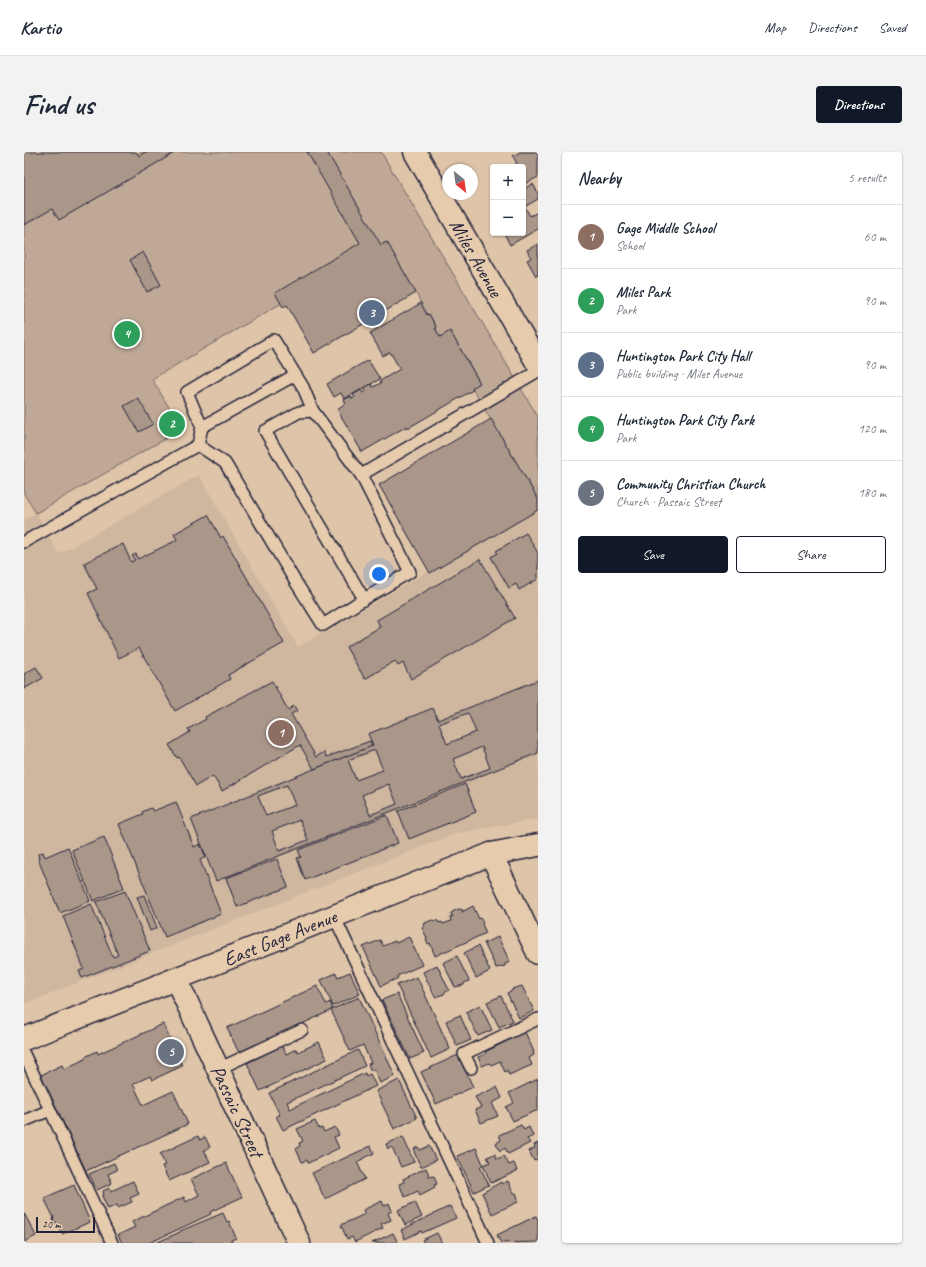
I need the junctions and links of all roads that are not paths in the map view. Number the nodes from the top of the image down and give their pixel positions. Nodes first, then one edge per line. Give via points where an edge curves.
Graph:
1 (415, 152) edge
2 (538, 364) edge
3 (538, 371) edge
4 (295, 375) junction
5 (313, 411) junction
6 (202, 427) junction
7 (198, 445) junction
8 (361, 475) junction
9 (25, 539) edge
10 (364, 599) junction
11 (538, 845) edge
12 (491, 854) junction
13 (334, 916) junction
14 (538, 953) edge
15 (176, 979) junction
16 (538, 1018) edge
17 (302, 1030) dead end
18 (24, 1039) edge
19 (24, 1054) edge
20 (471, 1068) dead end
21 (218, 1069) junction
22 (50, 1110) junction
23 (24, 1121) edge
24 (112, 1243) edge
25 (299, 1243) edge
26 (488, 1243) edge

1 - 2 main road, Miles Avenue
3 - 8 lane
4 - 5 lane
4 - 6 lane
4 - 6 lane via 274,340 187,392
5 - 8 lane
5 - 10 lane via 299,412 265,431
6 - 7 lane
7 - 9 lane
7 - 10 lane via 225,463 323,625
8 - 10 lane via 410,572
11 - 12 main road, East Gage Avenue
12 - 13 main road, East Gage Avenue
12 - 14 main road
13 - 15 main road, East Gage Avenue
13 - 26 lane
15 - 18 main road, East Gage Avenue
15 - 21 main road, Passaic Street
16 - 20 lane via 464,1054
17 - 21 lane
19 - 22 lane
21 - 25 main road, Passaic Street
22 - 23 lane
22 - 24 lane

